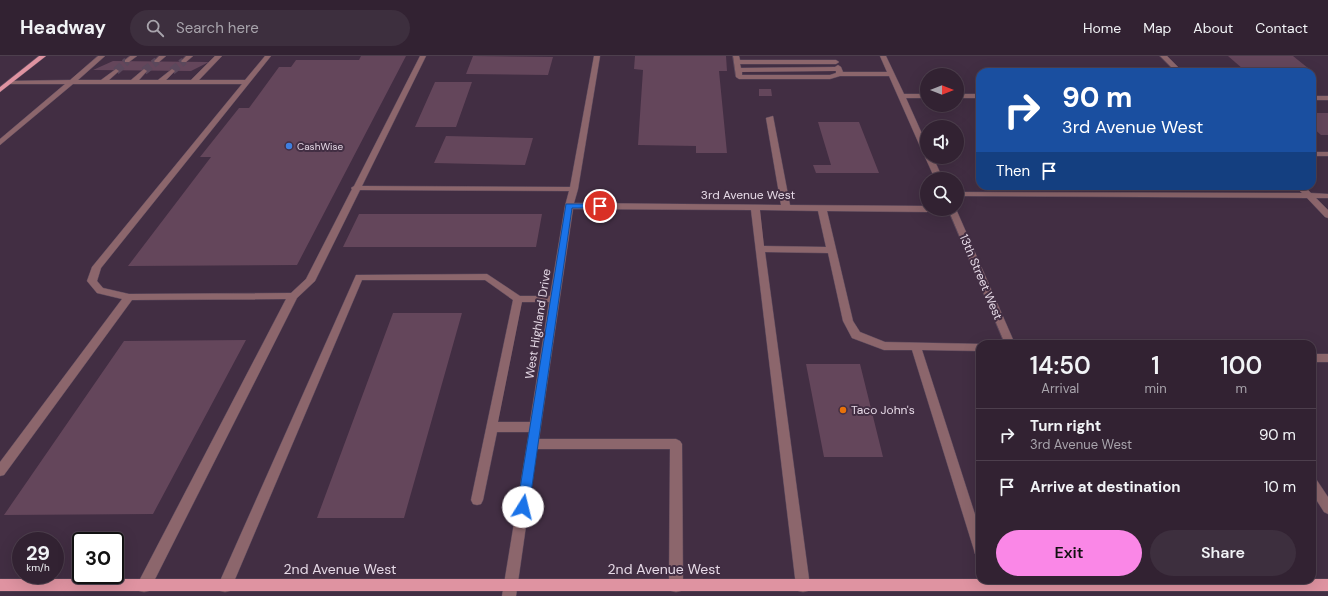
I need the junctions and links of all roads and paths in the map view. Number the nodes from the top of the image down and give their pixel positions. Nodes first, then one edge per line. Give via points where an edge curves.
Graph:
1 (43, 56) edge
2 (102, 56) edge
3 (134, 56) edge
4 (163, 56) edge
5 (190, 56) edge
6 (219, 56) edge
7 (268, 56) edge
8 (423, 56) edge
9 (597, 56) edge
10 (883, 56) edge
11 (1163, 56) edge
12 (736, 59) edge
13 (835, 59) edge
14 (128, 61) tunnel mouth
15 (157, 61) tunnel mouth
16 (184, 62) tunnel mouth
17 (1176, 68) edge
18 (116, 71) tunnel mouth
19 (144, 71) tunnel mouth
20 (172, 71) tunnel mouth
21 (839, 71) junction
22 (891, 74) junction
23 (10, 82) junction
24 (71, 82) junction
25 (103, 82) junction
26 (132, 82) junction
27 (160, 82) junction
28 (193, 82) junction
29 (247, 82) junction
30 (0, 90) edge
31 (901, 96) junction
32 (920, 96) edge
33 (964, 96) edge
34 (976, 96) edge
35 (1316, 98) edge
36 (1328, 98) edge
37 (770, 118) dead end
38 (920, 138) edge
39 (0, 143) edge
40 (1316, 154) edge
41 (1328, 154) edge
42 (355, 188) junction
43 (574, 189) junction
44 (1303, 190) edge
45 (964, 194) edge
46 (1310, 196) junction
47 (1328, 196) edge
48 (569, 206) junction
49 (755, 207) junction
50 (786, 208) junction
51 (822, 208) junction
52 (920, 209) edge
53 (1328, 215) edge
54 (955, 216) edge
55 (760, 249) junction
56 (832, 250) junction
57 (293, 296) junction
58 (129, 297) junction
59 (518, 299) junction
60 (554, 299) junction
61 (1008, 340) edge
62 (916, 347) junction
63 (976, 347) edge
64 (1316, 358) edge
65 (1328, 358) edge
66 (492, 427) junction
67 (535, 427) junction
68 (533, 444) junction
69 (0, 471) edge
70 (1316, 489) edge
71 (477, 500) dead end
72 (1328, 508) edge
73 (976, 537) edge
74 (976, 583) edge
75 (1218, 584) edge
76 (0, 585) edge
77 (1328, 585) edge
78 (144, 586) junction
79 (225, 586) junction
80 (676, 586) junction
81 (803, 586) junction
82 (510, 591) edge

1 - 23 main road
2 - 24 street
3 - 14 street
4 - 15 street
5 - 16 street
6 - 28 street
7 - 29 street
8 - 42 street
9 - 43 street, West Highland Drive
10 - 22 street
11 - 17 street
12 - 13 street
12 - 21 street via 739,77 830,77
13 - 21 street
18 - 25 street
19 - 26 street
20 - 27 street
21 - 22 street
22 - 31 street
23 - 24 street
23 - 30 main road
24 - 25 street
24 - 39 street
25 - 26 street
26 - 27 street
27 - 28 street
28 - 29 street
29 - 58 street via 97,267 92,281 100,291
31 - 32 street
31 - 38 street
33 - 34 street
35 - 36 street
37 - 50 street
40 - 41 street
42 - 43 street
42 - 57 street via 310,281
43 - 48 street, West Highland Drive
44 - 46 street
45 - 46 street
46 - 47 street
46 - 53 street
48 - 49 street, 3rd Avenue West
48 - 60 street, West Highland Drive
49 - 50 street, 3rd Avenue West
49 - 55 street
50 - 51 street, 3rd Avenue West
51 - 52 street, 3rd Avenue West
51 - 56 street
54 - 61 street, 13th Street West
55 - 56 street
55 - 81 street
56 - 62 street via 848,321 856,335 884,346
57 - 58 street
57 - 78 street
58 - 69 street
59 - 60 street
59 - 66 street
59 - 79 street via 487,277 360,277
60 - 67 street, West Highland Drive
62 - 63 street
62 - 73 street
64 - 65 street
66 - 67 street
66 - 71 street
67 - 68 street, West Highland Drive
68 - 80 street via 676,444
68 - 82 street, West Highland Drive
70 - 72 street
74 - 81 main road, 2nd Avenue West
75 - 77 main road, 2nd Avenue West
76 - 78 main road, 2nd Avenue West
78 - 79 main road, 2nd Avenue West
79 - 82 main road, 2nd Avenue West
80 - 81 main road, 2nd Avenue West
80 - 82 main road, 2nd Avenue West

